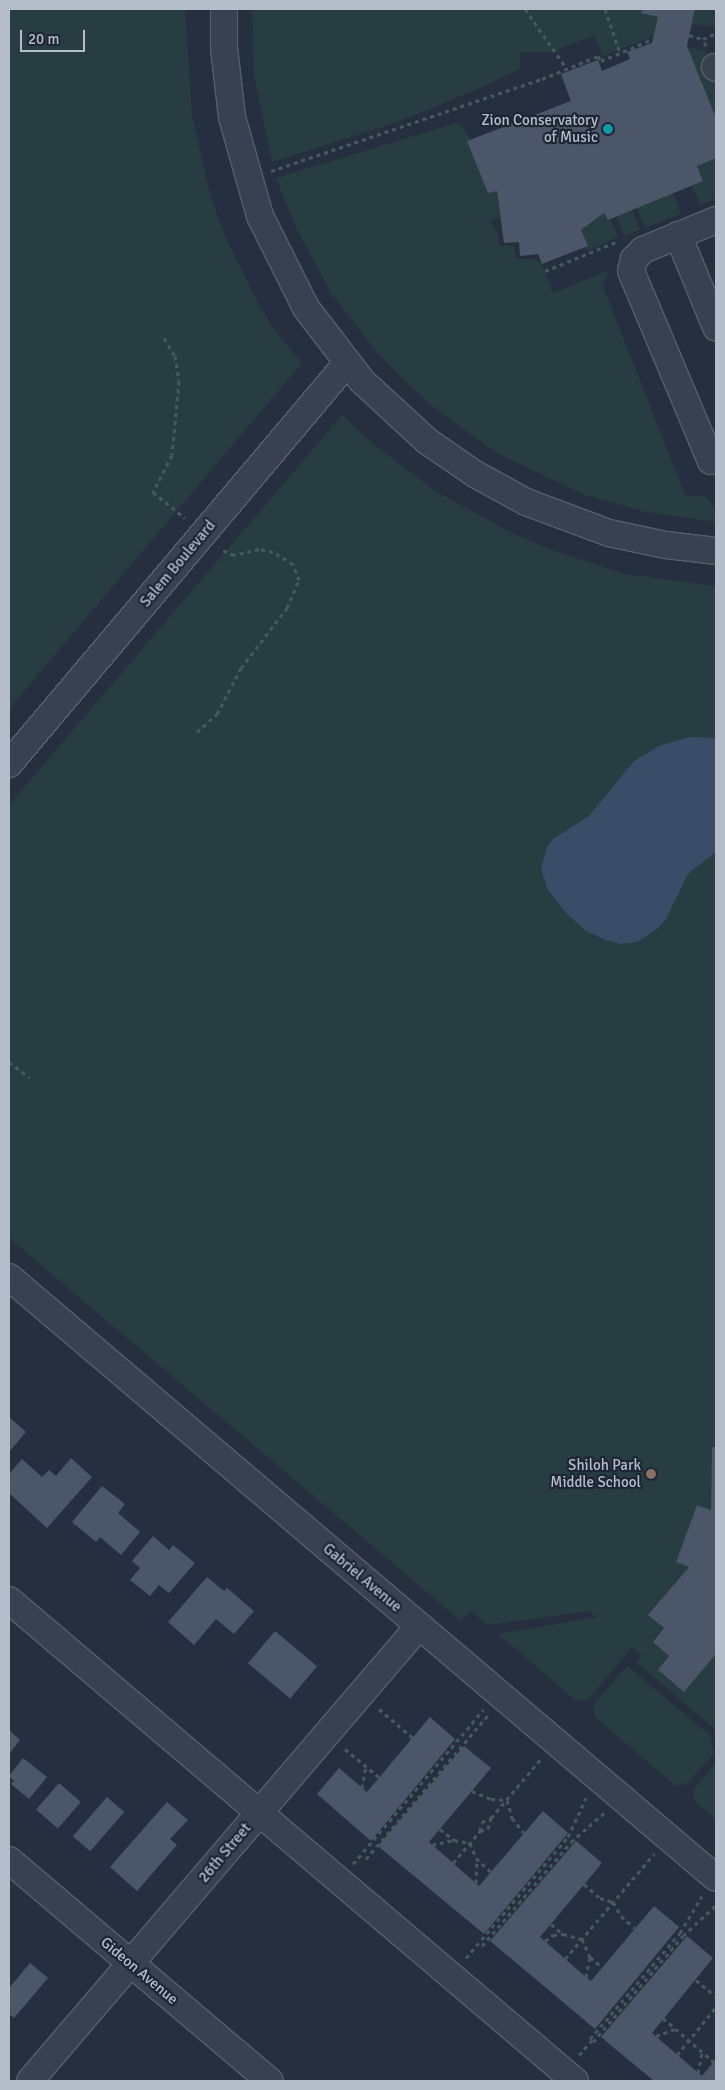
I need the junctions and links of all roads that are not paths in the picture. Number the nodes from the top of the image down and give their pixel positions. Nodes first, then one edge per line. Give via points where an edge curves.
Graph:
1 (224, 9) edge
2 (716, 220) edge
3 (678, 235) junction
4 (716, 327) edge
5 (347, 364) junction
6 (715, 465) edge
7 (716, 551) edge
8 (9, 764) edge
9 (9, 1276) edge
10 (9, 1600) edge
11 (419, 1626) junction
12 (258, 1814) junction
13 (9, 1860) edge
14 (710, 1886) edge
15 (131, 1963) junction
16 (30, 2081) edge
17 (270, 2081) edge
18 (575, 2081) edge

1 - 5 street via 224,48 232,117 248,184 289,278
2 - 3 street
3 - 4 street
3 - 6 street via 637,253 631,271
5 - 7 street via 383,402 427,440 475,474 526,502 609,532 666,545
5 - 8 street, Salem Boulevard
9 - 11 street, Gabriel Avenue
10 - 12 street
11 - 12 street, 26th Street
11 - 14 street, Gabriel Avenue
12 - 15 street, 26th Street
12 - 18 street
13 - 15 street, Gideon Avenue
15 - 16 street, 26th Street
15 - 17 street, Gideon Avenue

